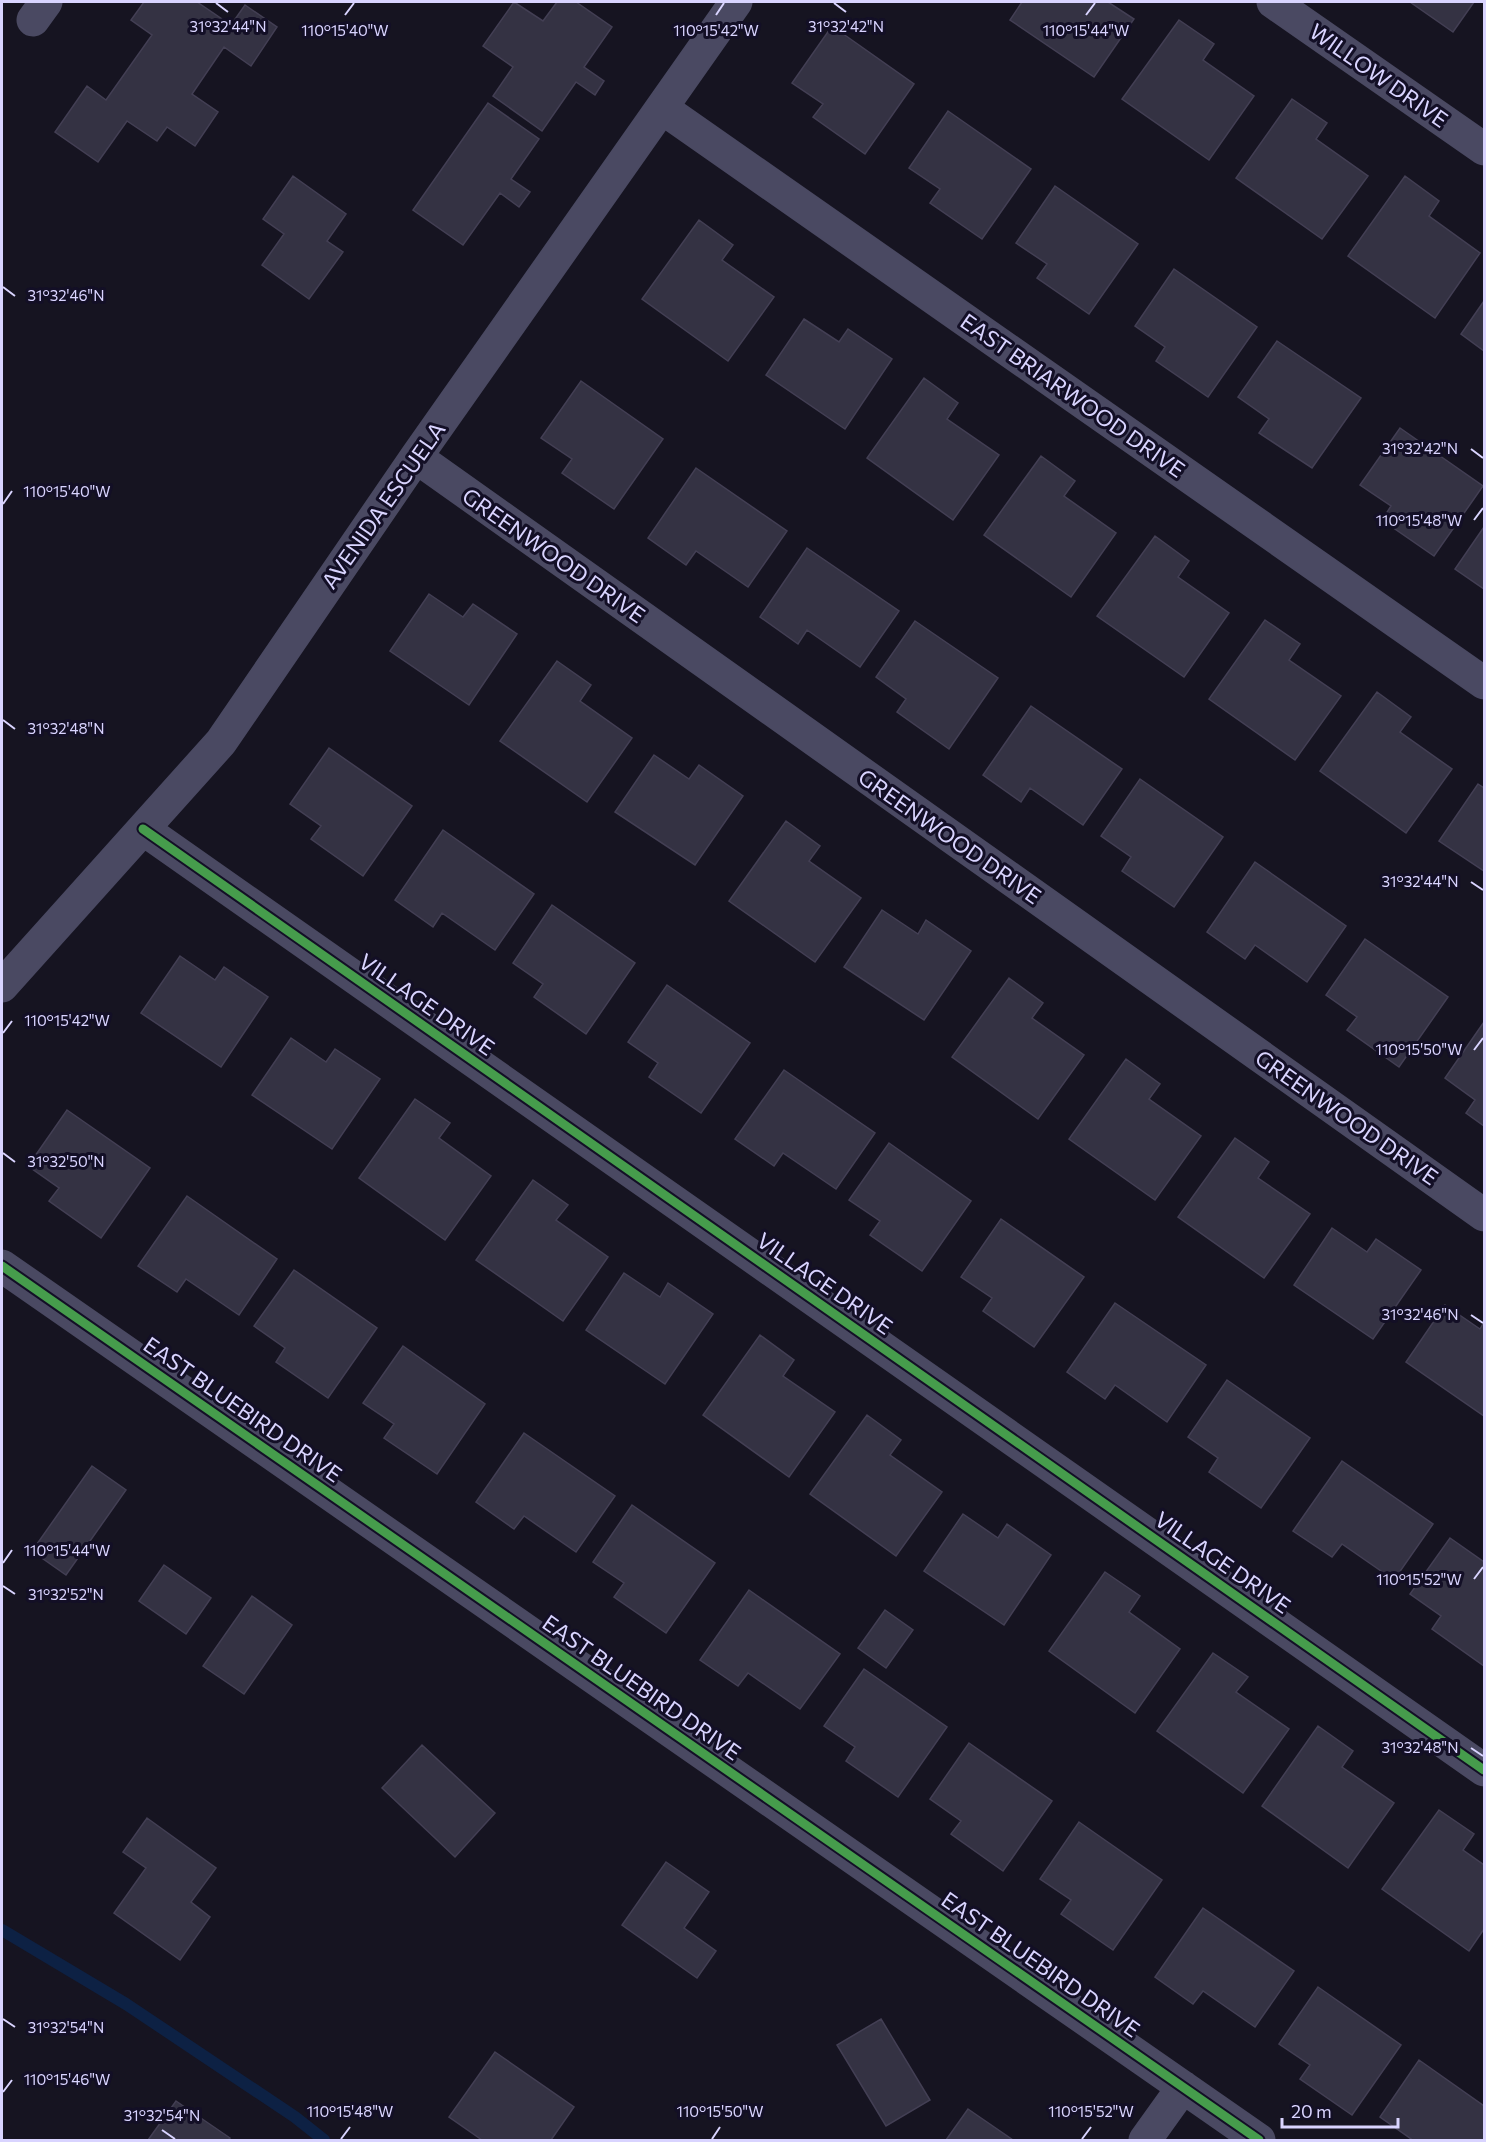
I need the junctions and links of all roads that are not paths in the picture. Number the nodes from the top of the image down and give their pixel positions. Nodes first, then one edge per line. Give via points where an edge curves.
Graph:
1 (736, 2) edge
2 (1273, 2) edge
3 (662, 108) junction
4 (1485, 149) edge
5 (416, 458) junction
6 (1485, 683) edge
7 (143, 829) junction
8 (2, 986) edge
9 (1485, 1215) edge
10 (2, 1266) edge
11 (1485, 1770) edge
12 (1183, 2087) junction
13 (1145, 2140) edge
14 (1259, 2140) edge

1 - 3 street, AVENIDA ESCUELA
2 - 4 street, WILLOW DRIVE
3 - 5 street, AVENIDA ESCUELA
3 - 6 street, EAST BRIARWOOD DRIVE
5 - 7 street, AVENIDA ESCUELA via 221,741
5 - 9 street, GREENWOOD DRIVE
7 - 8 street, AVENIDA ESCUELA
7 - 11 street, VILLAGE DRIVE
10 - 12 street, EAST BLUEBIRD DRIVE
12 - 13 street
12 - 14 street, EAST BLUEBIRD DRIVE

